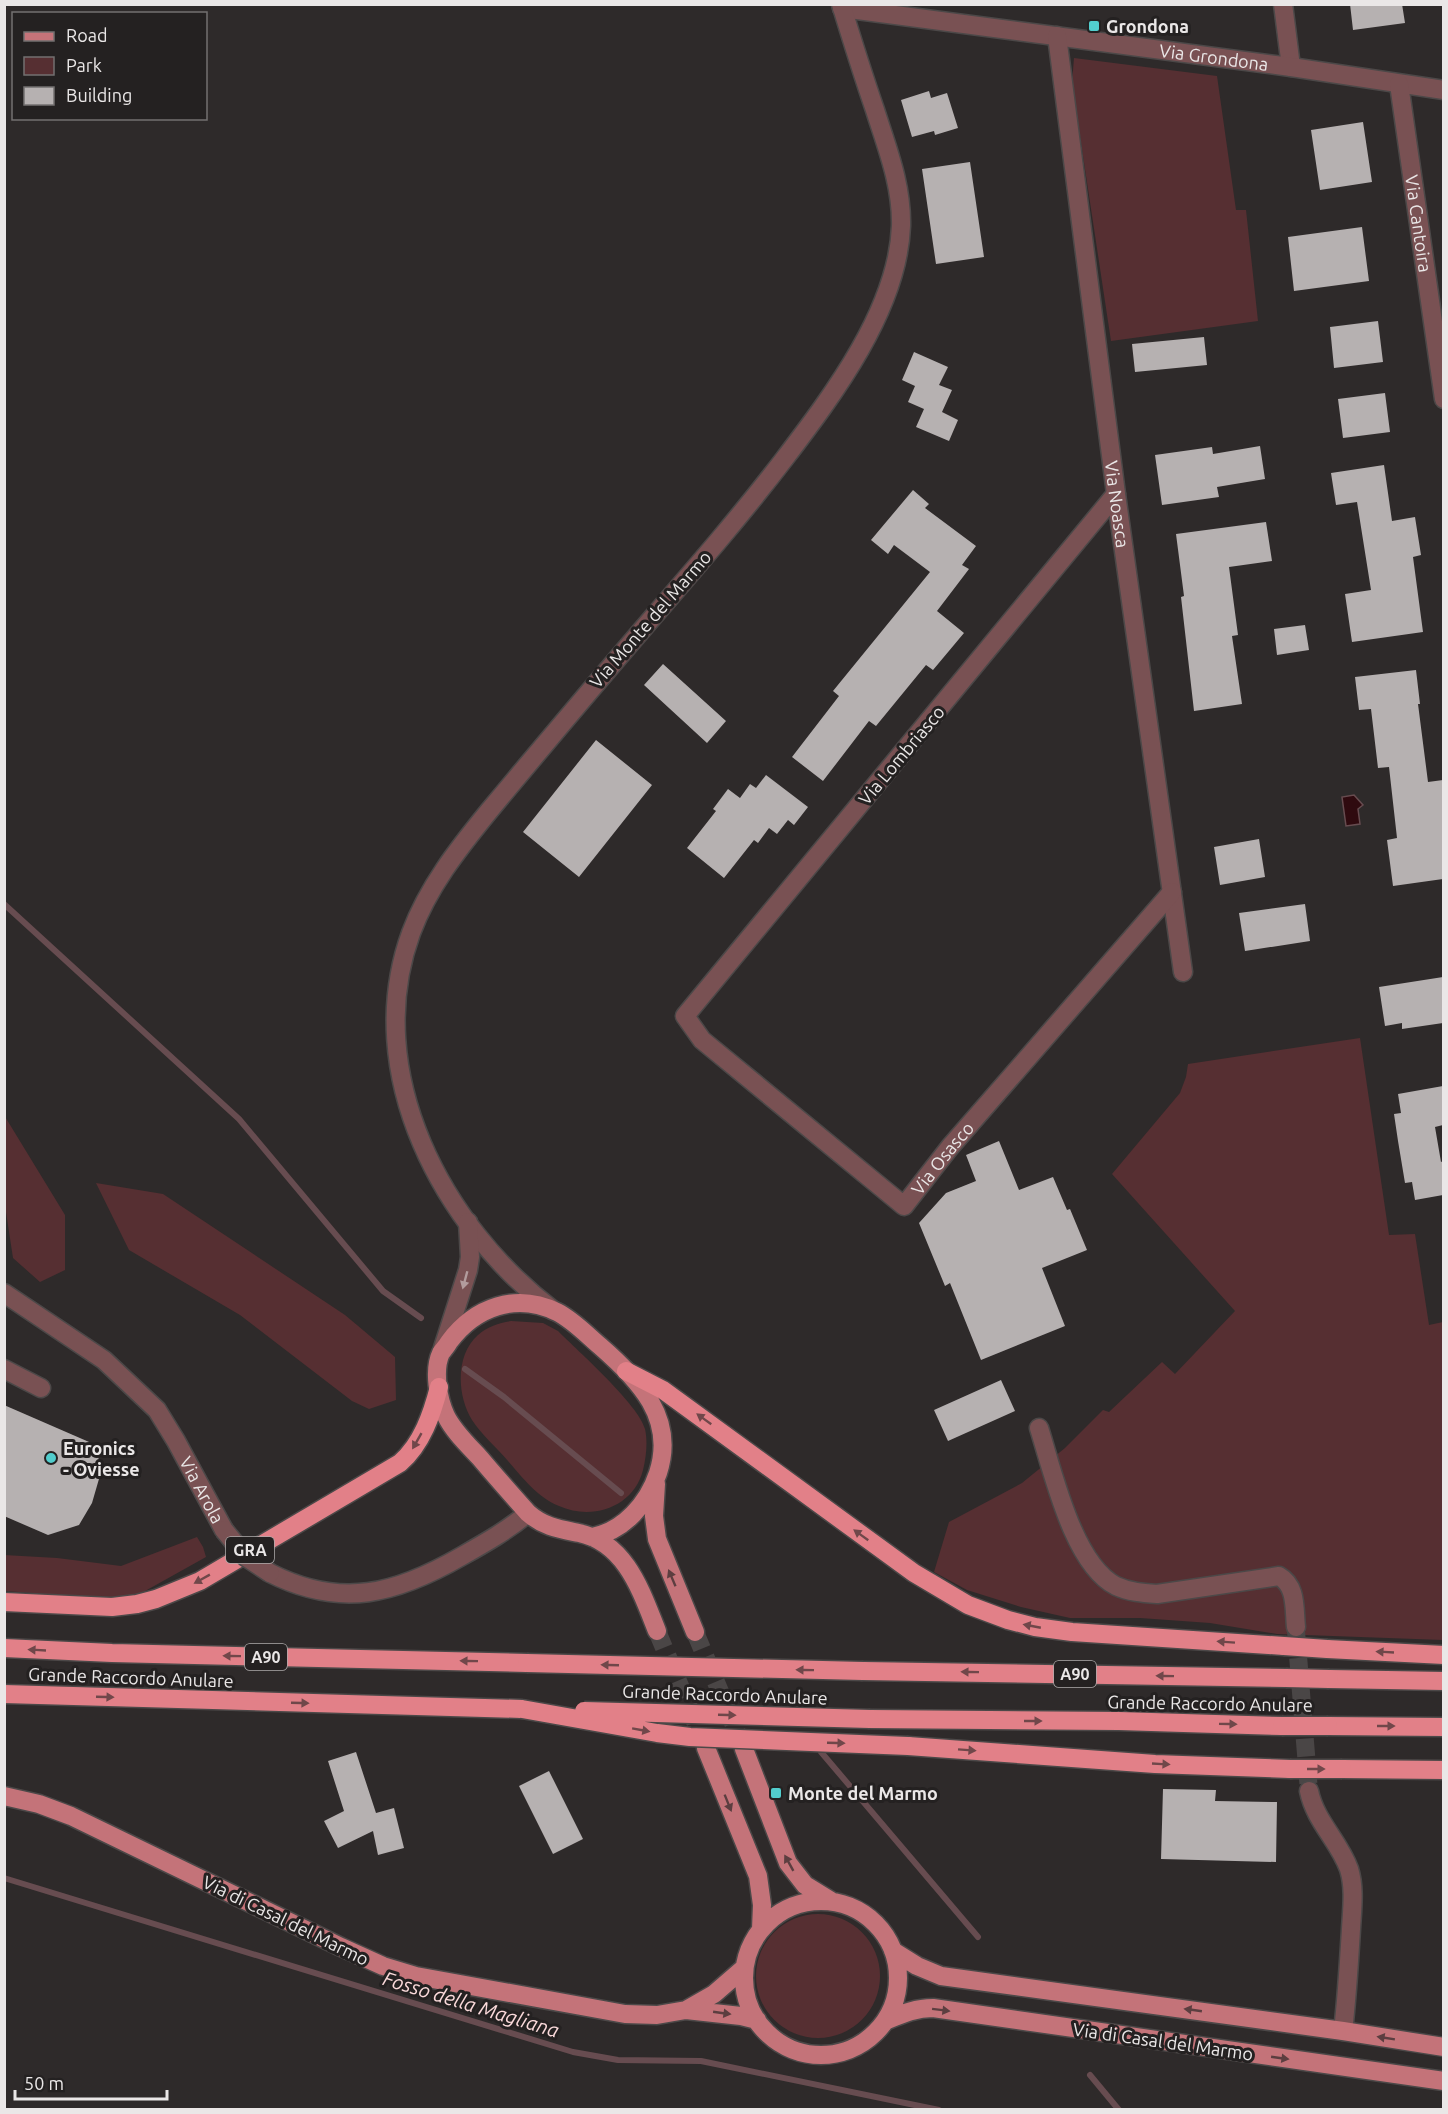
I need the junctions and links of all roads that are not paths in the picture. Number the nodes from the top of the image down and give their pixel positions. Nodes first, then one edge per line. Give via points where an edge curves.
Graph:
1 (1282, 4) edge
2 (842, 6) edge
3 (1057, 36) junction
4 (1291, 67) junction
5 (1399, 84) junction
6 (1443, 90) edge
7 (1443, 399) edge
8 (1116, 494) junction
9 (1172, 892) junction
10 (1183, 972) dead end
11 (686, 1016) joint
12 (468, 1222) junction
13 (4, 1293) edge
14 (556, 1312) junction
15 (441, 1353) junction
16 (4, 1369) edge
17 (626, 1371) junction
18 (439, 1387) junction
19 (40, 1388) dead end
20 (1038, 1428) dead end
21 (656, 1479) junction
22 (528, 1513) junction
23 (592, 1537) junction
24 (4, 1602) edge
25 (1296, 1628) tunnel mouth
26 (657, 1631) tunnel mouth
27 (694, 1632) tunnel mouth
28 (4, 1648) edge
29 (1443, 1655) edge
30 (1443, 1681) edge
31 (4, 1694) edge
32 (522, 1709) junction
33 (1443, 1727) edge
34 (706, 1748) tunnel mouth
35 (744, 1749) tunnel mouth
36 (1443, 1770) edge
37 (1309, 1791) tunnel mouth
38 (4, 1796) edge
39 (831, 1901) junction
40 (761, 1929) junction
41 (893, 1952) junction
42 (744, 1968) junction
43 (686, 2010) junction
44 (757, 2020) junction
45 (885, 2021) junction
46 (1343, 2031) junction
47 (1443, 2047) edge
48 (1443, 2081) edge

1 - 4 street
2 - 3 street, Via Grondona
2 - 12 street, Via Monte del Marmo via 895,168 900,202 897,255 868,333 826,404 752,501 473,830 434,883 410,934 396,1007 401,1082 421,1141 442,1184
3 - 4 street, Via Grondona
3 - 8 street, Via Noasca
4 - 5 street, Via Grondona
5 - 6 street, Via Grondona
5 - 7 street, Via Cantoira
8 - 9 street, Via Noasca
8 - 11 street, Via Lombriasco
9 - 10 street, Via Noasca
9 - 11 street, Via Osasco via 950,1147 904,1206 702,1040
12 - 14 street, Via Monte del Marmo via 508,1271
12 -> 15 street via 468,1270
13 - 22 street, Via Arola, bridge via 104,1360 158,1410 224,1530 246,1557 298,1586 325,1593 376,1592 448,1565
14 - 15 main road via 530,1304 498,1306 481,1312 461,1328
14 - 17 main road
15 - 18 main road
16 - 19 street
17 - 21 main road via 647,1395 660,1424 663,1452
29 -> 17 highway, bridge via 1072,1632 1022,1624 981,1610 914,1573 663,1390
18 - 22 main road via 451,1424
18 -> 24 highway, GRA via 427,1423 400,1463 200,1581 137,1605
20 - 25 street via 1076,1538 1107,1579 1137,1592 1157,1594 1279,1576 1292,1588
21 - 23 main road via 630,1517 610,1532
27 -> 21 main road via 657,1539
22 - 23 main road via 553,1528
23 - 26 main road via 609,1546 627,1566
30 -> 28 highway, Grande Raccordo Anulare / A90, bridge via 742,1670
31 -> 32 highway, Grande Raccordo Anulare
32 -> 33 highway, Grande Raccordo Anulare, bridge via 870,1719
32 -> 36 highway, bridge via 690,1737 908,1746 1155,1764
34 -> 40 main road via 758,1876
39 -> 35 main road via 805,1886 788,1863
37 - 46 street via 1312,1805 1351,1878
38 - 43 main road, Via di Casal del Marmo via 71,1816 397,1971 625,2014 657,2015
39 - 40 main road via 792,1906
39 - 41 main road via 869,1917
40 - 42 main road via 749,1948
41 - 45 main road via 897,1989
46 -> 41 main road, Via di Casal del Marmo via 941,1976
42 - 43 main road via 714,1994
42 - 44 main road via 749,2005
43 -> 44 main road, Via di Casal del Marmo
44 - 45 main road via 787,2048 827,2056 865,2043
45 -> 48 main road, Via di Casal del Marmo via 920,2008 933,2008
47 -> 46 main road, Via di Casal del Marmo

